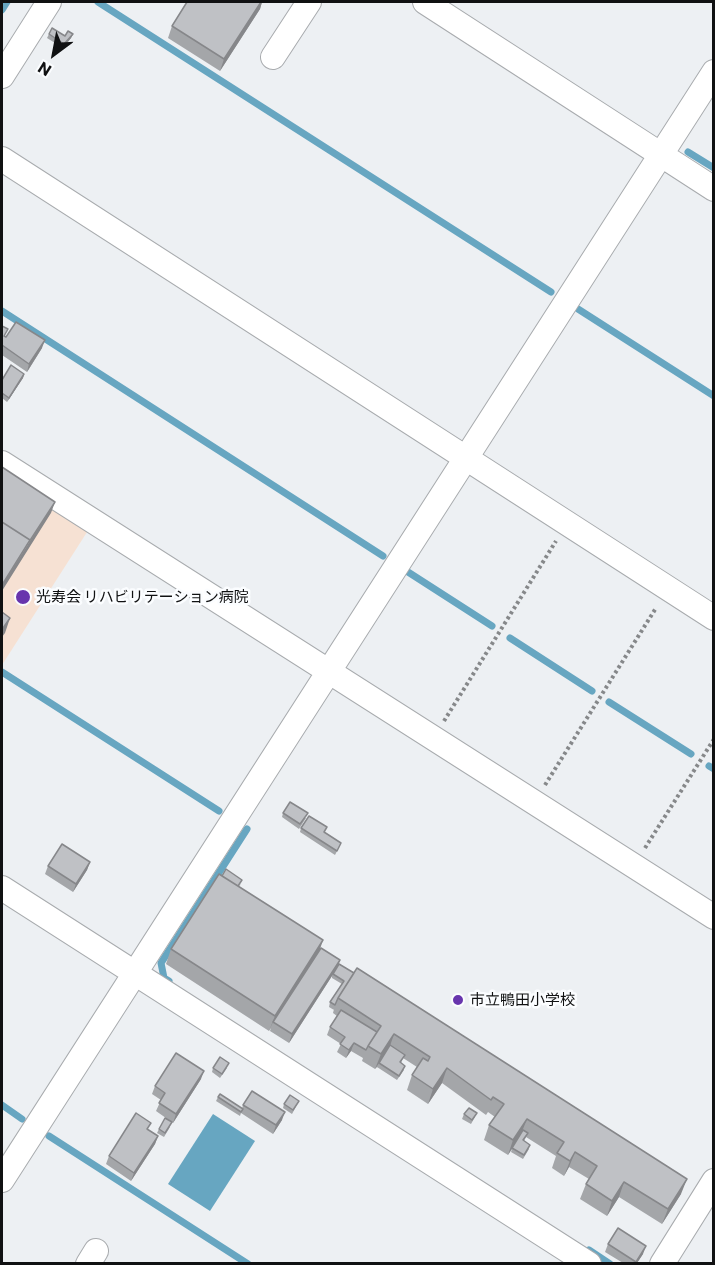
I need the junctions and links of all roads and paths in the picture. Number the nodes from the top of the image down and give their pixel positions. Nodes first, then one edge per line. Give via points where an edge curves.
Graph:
1 (49, 2) edge
2 (309, 2) edge
3 (424, 2) edge
4 (273, 57) dead end
5 (714, 72) edge
6 (2, 76) edge
7 (661, 156) junction
8 (2, 159) edge
9 (714, 189) edge
10 (465, 458) junction
11 (2, 463) edge
12 (567, 524) junction
13 (668, 588) junction
14 (714, 618) edge
15 (328, 673) junction
16 (433, 739) junction
17 (714, 740) edge
18 (534, 803) junction
19 (633, 866) junction
20 (2, 888) edge
21 (714, 917) edge
22 (136, 974) junction
23 (2, 1180) edge
24 (714, 1181) edge
25 (589, 1263) edge
26 (662, 1263) edge

1 - 6 street
2 - 4 street
3 - 7 street
5 - 7 street
7 - 9 street
7 - 10 street
8 - 10 street
10 - 12 street
10 - 15 street
11 - 15 street
12 - 13 street
12 - 16 path
13 - 14 street
13 - 18 path
15 - 16 street
15 - 22 street
16 - 18 street
17 - 19 path
18 - 19 street
19 - 21 street
20 - 22 street
22 - 23 street
22 - 25 street
24 - 26 street

